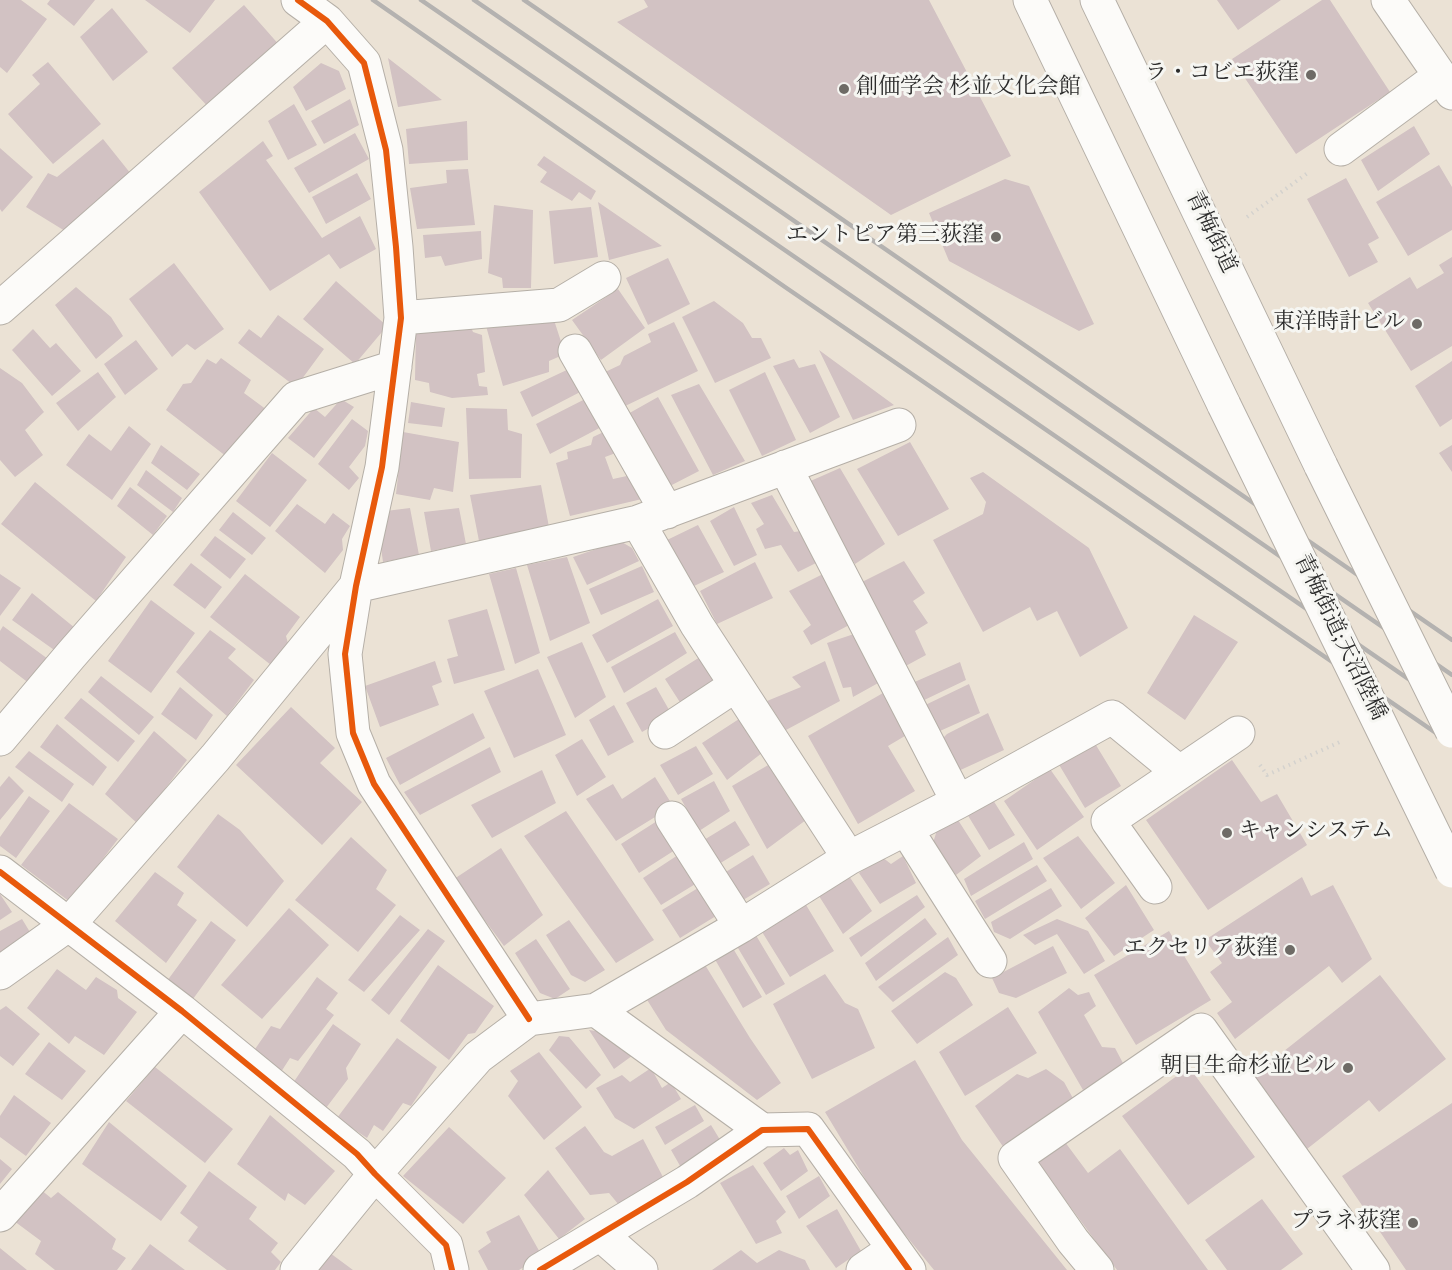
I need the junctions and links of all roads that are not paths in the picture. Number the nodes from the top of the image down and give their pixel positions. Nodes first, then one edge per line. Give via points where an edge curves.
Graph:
1 (298, 0) edge
2 (1030, 0) edge
3 (1097, 0) edge
4 (1388, 0) edge
5 (327, 21) junction
6 (1446, 84) edge
7 (1341, 149) road end
8 (604, 278) dead end
9 (0, 308) edge
10 (401, 318) junction
11 (575, 351) dead end
12 (395, 367) junction
13 (899, 424) dead end
14 (785, 467) junction
15 (652, 517) junction
16 (356, 586) junction
17 (736, 685) junction
18 (1452, 731) edge
19 (665, 732) dead end
20 (1238, 733) road end
21 (0, 739) edge
22 (1179, 772) junction
23 (958, 802) junction
24 (672, 818) dead end
25 (906, 829) junction
26 (849, 858) junction
27 (1452, 871) edge
28 (0, 872) edge
29 (1155, 887) dead end
30 (69, 924) junction
31 (741, 926) junction
32 (990, 961) dead end
33 (0, 973) edge
34 (597, 1010) junction
35 (182, 1011) junction
36 (529, 1019) junction
37 (762, 1130) junction
38 (375, 1174) junction
39 (0, 1215) edge
40 (600, 1234) junction
41 (901, 1259) edge
42 (297, 1270) edge
43 (452, 1270) edge
44 (540, 1270) edge
45 (642, 1270) edge
46 (863, 1270) edge
47 (1097, 1270) edge
48 (1373, 1270) edge

1 - 5 street
2 - 27 street, 青梅街道;天沼陸橋, bridge
3 - 18 street, 青梅街道, bridge
4 - 6 street
5 - 9 street
5 - 10 street via 364,63 386,150
6 - 7 street
8 - 10 street via 558,306
10 - 12 street
11 - 15 street
12 - 16 street via 382,467
12 - 21 street via 296,398
13 - 14 street
14 - 15 street
14 - 23 street
15 - 16 street
15 - 17 street via 697,625
16 - 30 street via 215,758
16 - 36 street via 345,654 352,733 374,784
17 - 19 street
17 - 26 street
20 - 22 street
22 - 23 street via 1112,717
22 - 29 street via 1108,821
23 - 25 street
24 - 31 street
25 - 26 street
25 - 32 street
26 - 31 street
28 - 30 street
30 - 33 street
30 - 35 street
31 - 34 street
34 - 36 street
34 - 37 street
35 - 38 street via 357,1154
35 - 39 street
36 - 38 street via 478,1057
37 - 40 street via 687,1182
37 - 41 street via 808,1129
38 - 42 street
38 - 43 street via 446,1245
40 - 44 street
40 - 45 street
41 - 46 street
47 - 48 street via 1072,1241 1015,1158 1201,1030

